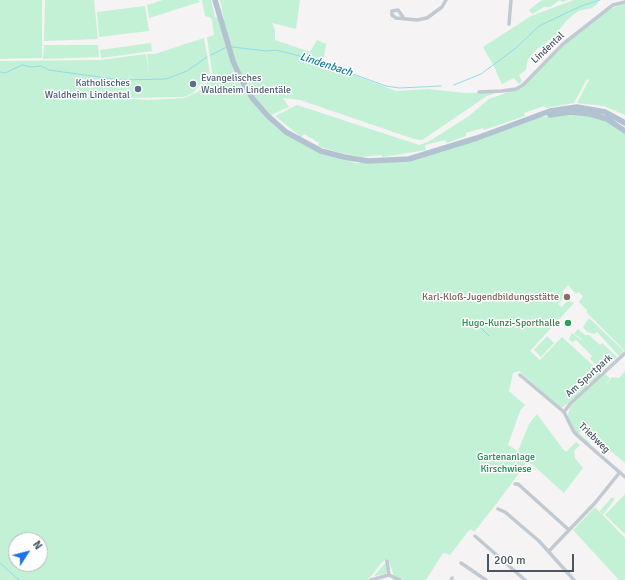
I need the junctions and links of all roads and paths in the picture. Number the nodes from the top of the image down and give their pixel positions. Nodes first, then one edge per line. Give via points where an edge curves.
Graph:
1 (215, 0) edge
2 (446, 0) edge
3 (511, 0) edge
4 (625, 2) edge
5 (403, 17) dead end
6 (508, 24) dead end
7 (478, 92) dead end
8 (534, 118) junction
9 (625, 123) edge
10 (625, 131) edge
11 (625, 353) edge
12 (520, 375) dead end
13 (564, 412) junction
14 (620, 472) junction
15 (625, 477) edge
16 (516, 484) dead end
17 (498, 509) dead end
18 (569, 530) junction
19 (475, 536) dead end
20 (549, 551) junction
21 (387, 561) dead end
22 (461, 563) dead end
23 (389, 575) junction
24 (371, 580) edge
25 (400, 580) edge
26 (486, 580) edge
27 (525, 580) edge
28 (574, 580) edge

1 - 8 main road via 226,43 236,69 253,99 279,126 298,140 321,151 352,159 409,159
2 - 5 street via 442,7 427,18 416,20
3 - 6 street
4 - 7 street, Lindental via 613,5 563,44 523,84 502,91
8 - 9 main road via 550,111 577,107 605,112
8 - 10 main road via 570,112 583,113 606,119
11 - 13 street, Am Sportpark
12 - 13 street, Triebweg
13 - 14 street, Triebweg via 574,432
14 - 15 street, Triebweg
14 - 18 street
16 - 18 street
17 - 20 street via 511,517
18 - 20 street
19 - 27 street
20 - 28 street
21 - 23 street
22 - 26 street
23 - 24 street
23 - 25 street

